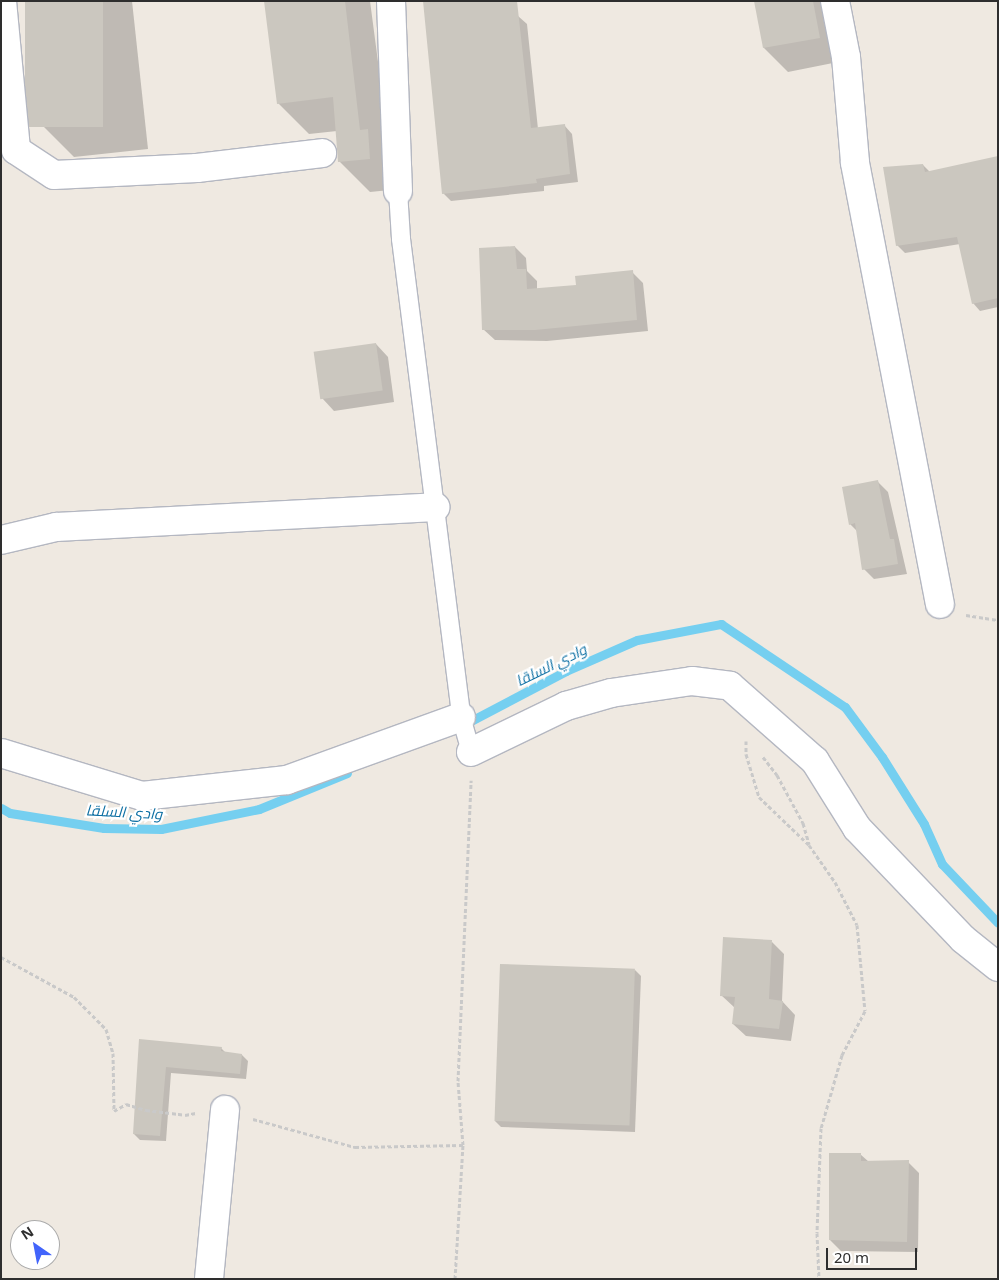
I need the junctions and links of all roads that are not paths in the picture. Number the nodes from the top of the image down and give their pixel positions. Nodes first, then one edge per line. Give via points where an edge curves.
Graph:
1 (2, 1) edge
2 (391, 1) edge
3 (835, 1) edge
4 (322, 153) dead end
5 (398, 190) joint
6 (435, 507) junction
7 (1, 540) edge
8 (940, 604) dead end
9 (461, 717) junction
10 (471, 752) joint
11 (1, 753) edge
12 (998, 967) edge
13 (225, 1110) dead end
14 (209, 1279) edge

1 - 4 street via 16,150 54,175 197,168
2 - 5 street
3 - 8 street via 846,57 855,163
5 - 6 lane
6 - 7 street via 56,527
6 - 9 lane
9 - 10 lane
9 - 11 street via 287,780 142,796
10 - 12 street via 566,706 611,693 692,681 730,686 815,761 857,828 963,939
13 - 14 street

